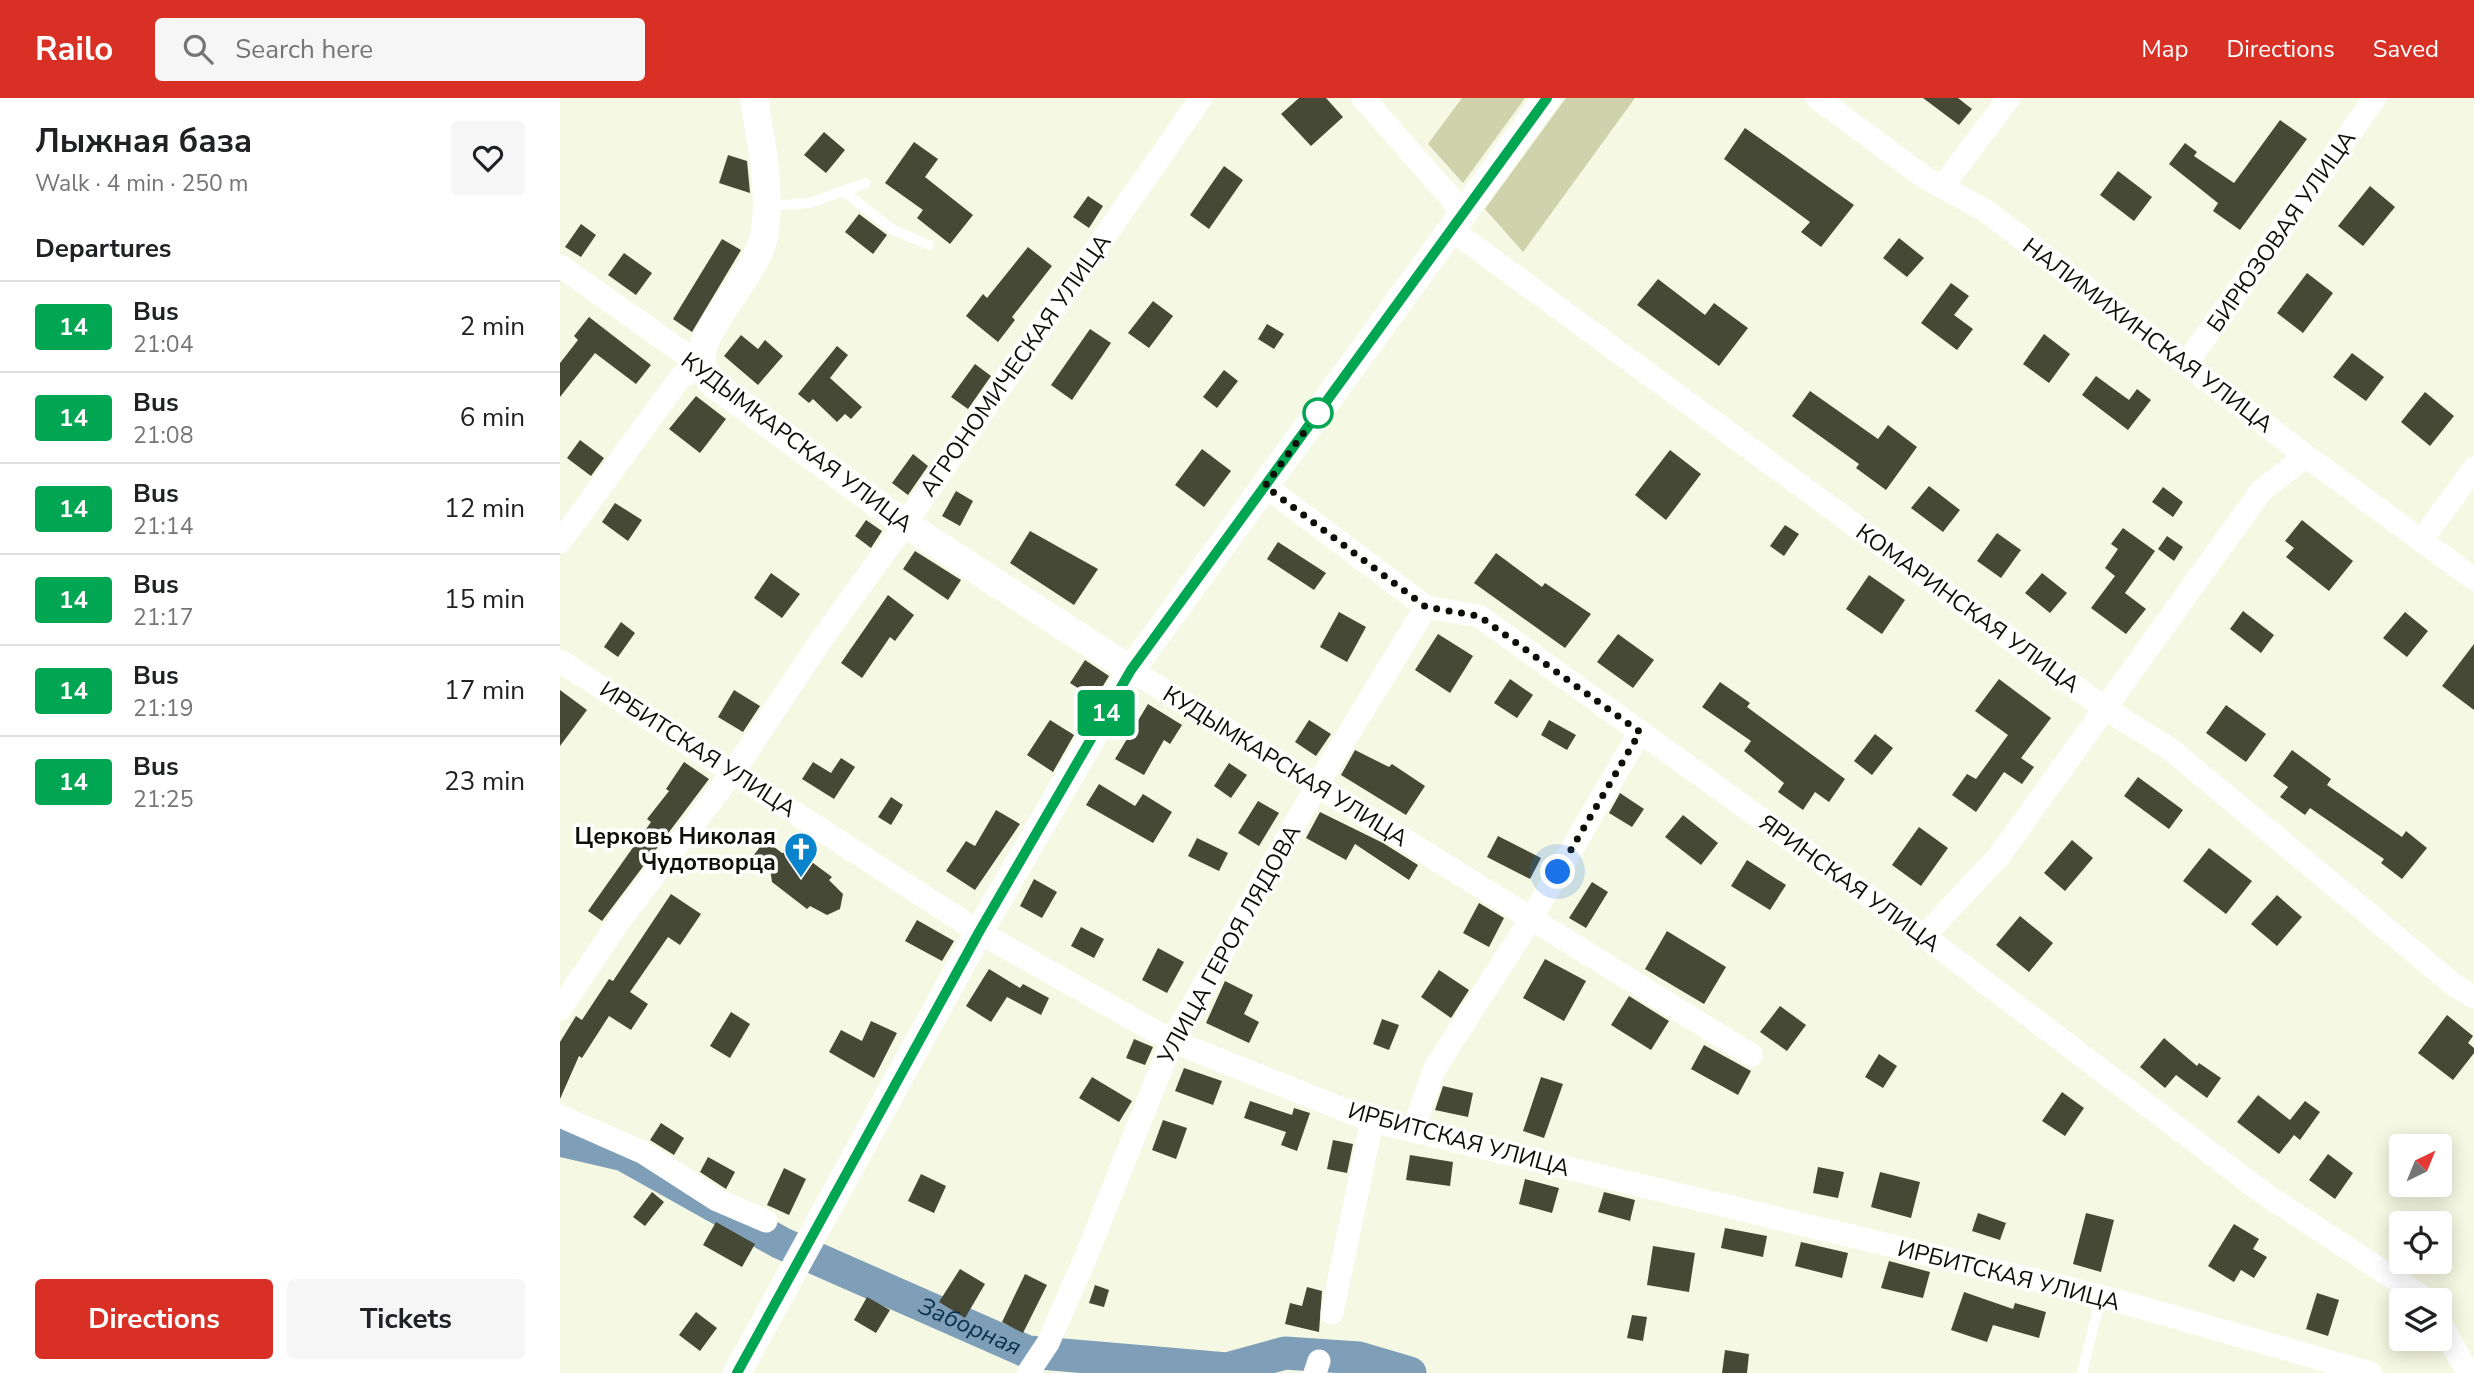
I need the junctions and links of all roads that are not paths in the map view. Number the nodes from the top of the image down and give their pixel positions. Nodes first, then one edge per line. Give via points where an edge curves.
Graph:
1 (754, 98) edge
2 (1201, 98) edge
3 (1363, 98) edge
4 (1547, 98) edge
5 (1817, 98) edge
6 (2009, 98) edge
7 (2375, 98) edge
8 (866, 183) dead end
9 (1942, 187) junction
10 (843, 191) junction
11 (767, 206) junction
12 (1458, 221) junction
13 (929, 245) dead end
14 (560, 266) edge
15 (2186, 364) junction
16 (702, 366) junction
17 (2306, 456) junction
18 (2474, 468) edge
19 (1265, 486) junction
20 (905, 524) junction
21 (2422, 540) junction
22 (560, 542) edge
23 (2474, 579) edge
24 (1426, 607) junction
25 (560, 661) edge
26 (1131, 670) junction
27 (2104, 708) junction
28 (1640, 732) junction
29 (734, 771) junction
30 (1318, 784) junction
31 (1531, 919) junction
32 (979, 932) junction
33 (1924, 936) junction
34 (2474, 997) edge
35 (560, 1009) edge
36 (1172, 1041) junction
37 (1751, 1055) dead end
38 (560, 1116) edge
39 (1372, 1121) junction
40 (1413, 1130) junction
41 (766, 1221) dead end
42 (2409, 1288) edge
43 (2101, 1296) junction
44 (1332, 1313) dead end
45 (2452, 1344) edge
46 (737, 1373) edge
47 (1028, 1373) edge
48 (2082, 1373) edge
49 (2370, 1373) edge
50 (2468, 1373) edge

1 - 11 street
2 - 20 street, АГРОНОМИЧЕСКАЯ УЛИЦА
3 - 12 street, КОМАРИНСКАЯ УЛИЦА
4 - 12 street
5 - 9 street, НАЛИМИХИНСКАЯ УЛИЦА
6 - 9 street
7 - 15 street, БИРЮЗОВАЯ УЛИЦА
8 - 10 lane
9 - 15 street, НАЛИМИХИНСКАЯ УЛИЦА via 1986,211
10 - 11 lane via 810,203
10 - 13 lane via 892,230
11 - 16 street via 763,239 751,269 704,343
12 - 19 street
12 - 27 street, КОМАРИНСКАЯ УЛИЦА
14 - 16 street, КУДЫМКАРСКАЯ УЛИЦА
15 - 17 street, НАЛИМИХИНСКАЯ УЛИЦА
16 - 20 street, КУДЫМКАРСКАЯ УЛИЦА via 712,383
16 - 22 street via 680,378
17 - 21 street, НАЛИМИХИНСКАЯ УЛИЦА
17 - 27 street via 2261,491
18 - 21 street
19 - 24 street, ЯРИНСКАЯ УЛИЦА
19 - 26 street
20 - 26 street, КУДЫМКАРСКАЯ УЛИЦА
20 - 29 street, АГРОНОМИЧЕСКАЯ УЛИЦА
21 - 23 street, НАЛИМИХИНСКАЯ УЛИЦА
24 - 28 street, ЯРИНСКАЯ УЛИЦА via 1479,616
24 - 30 street, УЛИЦА ГЕРОЯ ЛЯДОВА
25 - 29 street, ИРБИТСКАЯ УЛИЦА
26 - 30 street, КУДЫМКАРСКАЯ УЛИЦА
26 - 32 street
27 - 33 street via 1999,856
27 - 34 street, КОМАРИНСКАЯ УЛИЦА via 2170,749
28 - 31 street
28 - 33 street, ЯРИНСКАЯ УЛИЦА
29 - 32 street, ИРБИТСКАЯ УЛИЦА
29 - 35 street, АГРОНОМИЧЕСКАЯ УЛИЦА via 620,920
30 - 31 street, КУДЫМКАРСКАЯ УЛИЦА
30 - 36 street, УЛИЦА ГЕРОЯ ЛЯДОВА
31 - 37 street, КУДЫМКАРСКАЯ УЛИЦА
31 - 40 street via 1435,1068
32 - 36 street, ИРБИТСКАЯ УЛИЦА
32 - 46 street
33 - 42 street, ЯРИНСКАЯ УЛИЦА via 2266,1195
36 - 39 street, ИРБИТСКАЯ УЛИЦА
36 - 47 street, УЛИЦА ГЕРОЯ ЛЯДОВА via 1085,1259 1048,1343
38 - 41 street via 644,1153 717,1200
39 - 40 street, ИРБИТСКАЯ УЛИЦА
39 - 44 street
40 - 43 street, ИРБИТСКАЯ УЛИЦА
43 - 48 lane
43 - 49 street, ИРБИТСКАЯ УЛИЦА
45 - 50 street

